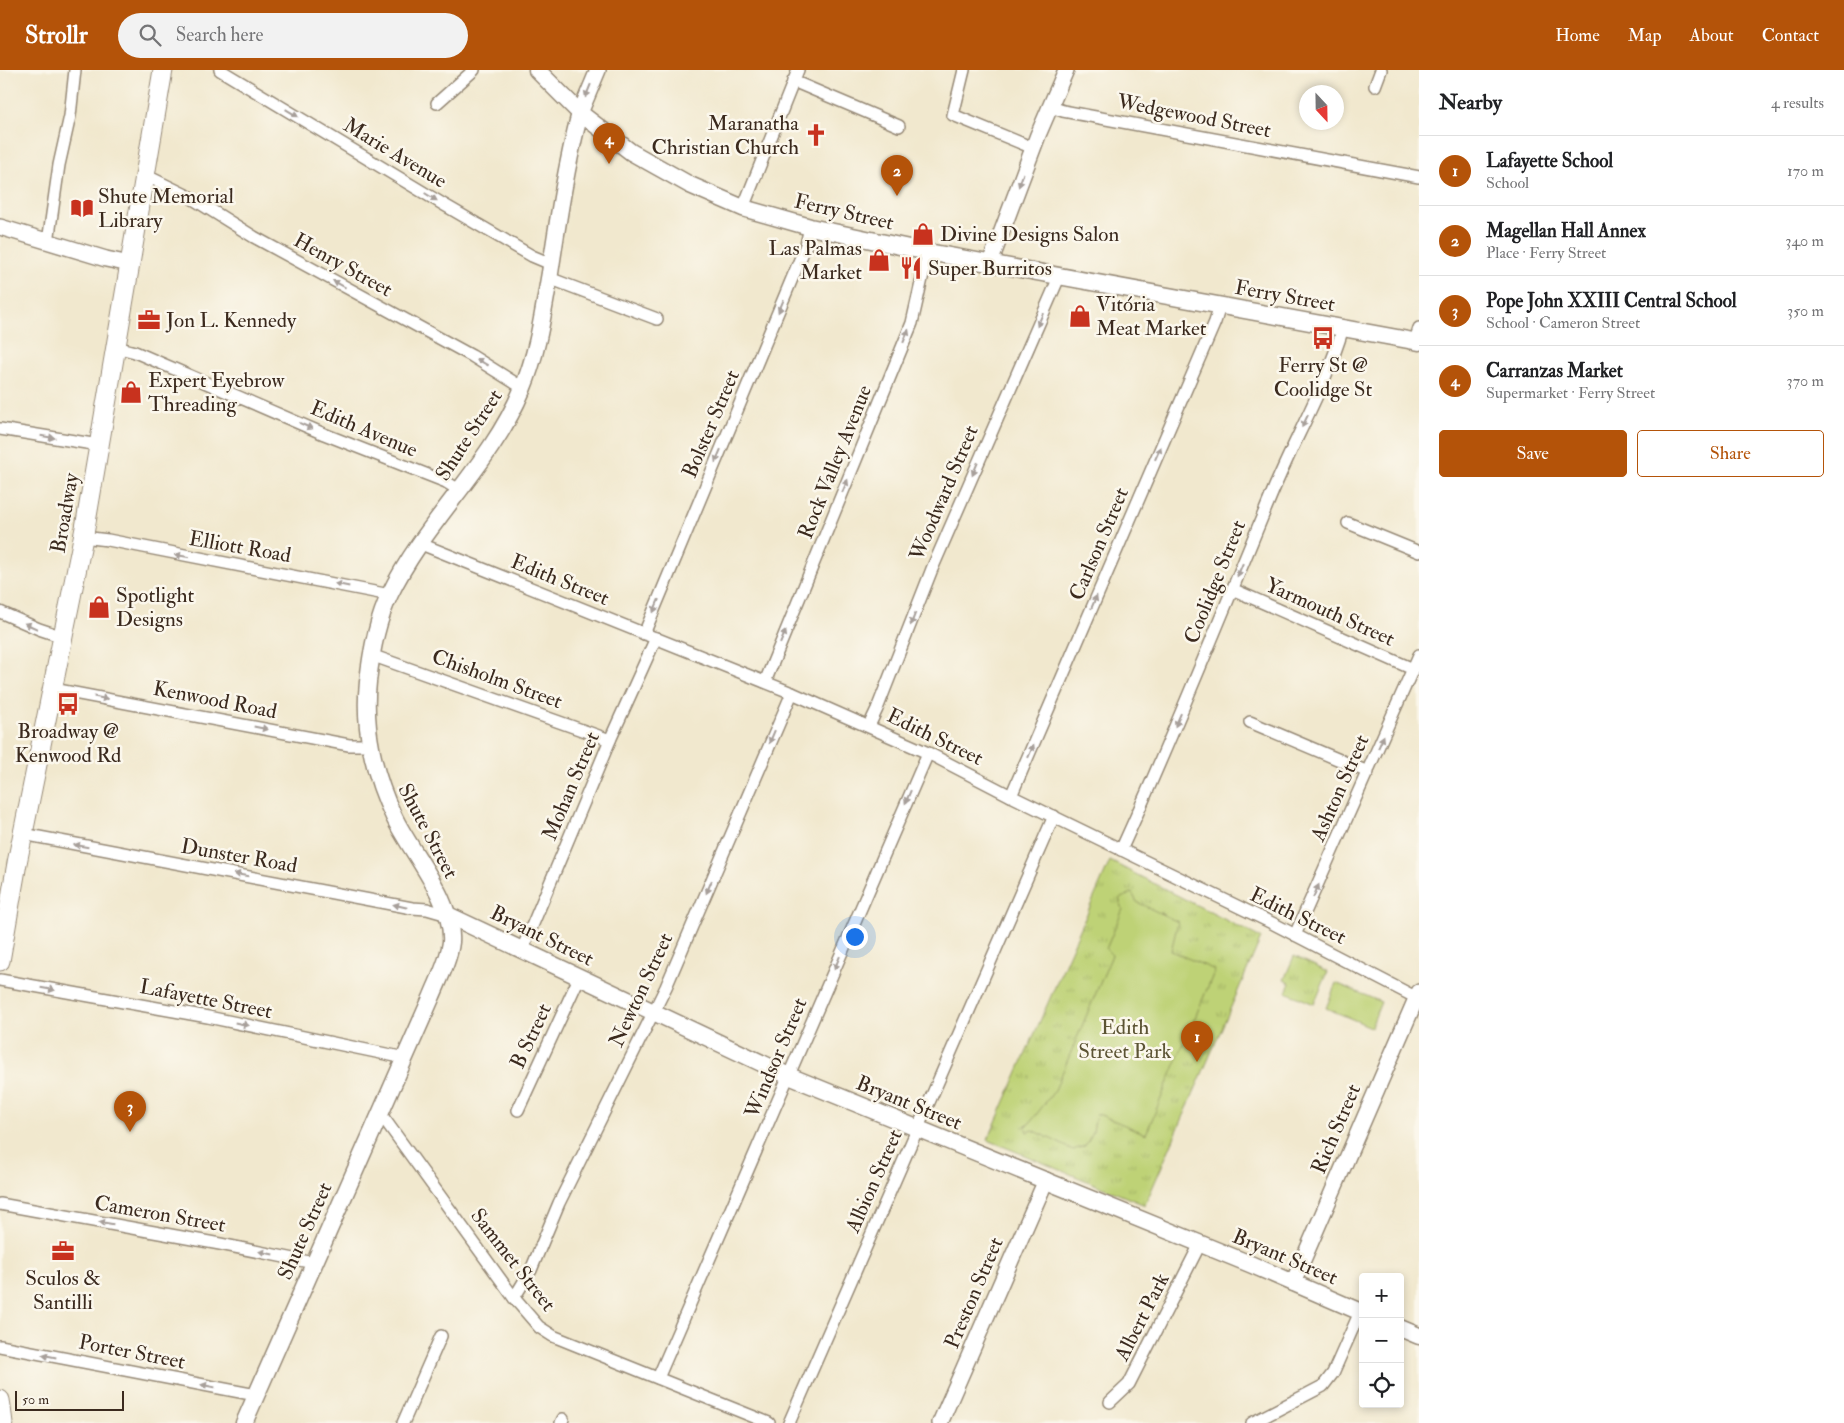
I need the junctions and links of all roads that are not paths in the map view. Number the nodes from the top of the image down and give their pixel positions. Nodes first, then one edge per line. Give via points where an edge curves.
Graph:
1 (74, 70) edge
2 (163, 70) edge
3 (220, 70) edge
4 (474, 70) edge
5 (537, 70) edge
6 (598, 70) edge
7 (964, 70) edge
8 (1066, 70) edge
9 (1381, 70) edge
10 (796, 75) edge
11 (1375, 86) dead end
12 (437, 103) dead end
13 (1051, 107) junction
14 (580, 113) junction
15 (900, 126) dead end
16 (1033, 148) junction
17 (146, 175) junction
18 (1419, 177) edge
19 (743, 208) junction
20 (0, 227) edge
21 (810, 228) junction
22 (48, 242) junction
23 (928, 252) junction
24 (990, 263) junction
25 (130, 264) junction
26 (550, 271) junction
27 (1060, 275) junction
28 (1220, 306) junction
29 (657, 319) dead end
30 (1343, 328) junction
31 (1418, 337) edge
32 (116, 347) junction
33 (523, 388) junction
34 (0, 429) edge
35 (99, 445) junction
36 (459, 490) junction
37 (1348, 523) dead end
38 (83, 537) junction
39 (421, 544) junction
40 (1419, 552) edge
41 (1232, 590) junction
42 (390, 595) junction
43 (0, 612) edge
44 (644, 634) junction
45 (63, 637) junction
46 (656, 638) junction
47 (371, 655) junction
48 (1419, 656) edge
49 (1413, 669) junction
50 (764, 682) junction
51 (53, 689) junction
52 (792, 693) junction
53 (1250, 722) dead end
54 (869, 726) junction
55 (610, 740) junction
56 (370, 745) junction
57 (928, 753) junction
58 (1368, 772) junction
59 (1011, 796) junction
60 (1054, 816) junction
61 (23, 834) junction
62 (1121, 850) junction
63 (448, 915) junction
64 (1295, 935) junction
65 (1, 950) edge
66 (522, 950) junction
67 (579, 978) junction
68 (0, 980) edge
69 (1418, 995) edge
70 (654, 1012) junction
71 (405, 1058) junction
72 (789, 1076) junction
73 (518, 1110) dead end
74 (380, 1113) junction
75 (917, 1128) junction
76 (1046, 1180) junction
77 (0, 1204) edge
78 (1200, 1244) junction
79 (314, 1263) junction
80 (1293, 1283) junction
81 (514, 1298) junction
82 (1359, 1311) edge
83 (1359, 1318) edge
84 (1404, 1330) edge
85 (441, 1336) dead end
86 (1419, 1336) edge
87 (0, 1346) edge
88 (658, 1378) junction
89 (256, 1395) junction
90 (0, 1400) edge
91 (1110, 1402) dead end
92 (3, 1423) edge
93 (245, 1423) edge
94 (403, 1423) edge
95 (769, 1423) edge
96 (789, 1423) edge
97 (940, 1423) edge
98 (1252, 1423) edge

1 - 22 street via 70,116
2 - 17 main road, Broadway
3 -> 26 street, Marie Avenue via 532,256
4 - 12 street
5 - 14 main road, Ferry Street
6 -> 14 street
7 - 16 street via 953,115
8 - 13 street
9 - 11 street
10 - 15 street
10 - 19 street
13 - 16 street
13 - 18 street, Wedgewood Street
14 - 19 main road, Ferry Street via 631,152 690,185
14 - 26 main road, Shute Street via 570,152
16 -> 24 street
17 - 25 main road, Broadway
33 -> 17 street, Henry Street via 472,356
19 - 21 main road, Ferry Street
20 - 22 street
21 - 23 main road, Ferry Street
21 -> 44 street, Bolster Street via 806,245
22 - 25 street
23 - 24 main road, Ferry Street
50 -> 23 street, Rock Valley Avenue via 912,323
24 - 27 main road, Ferry Street
25 - 32 main road, Broadway
26 - 29 street, Marie Avenue
26 - 33 main road, Shute Street via 542,328
27 - 28 main road, Ferry Street
27 -> 54 street, Woodward Street via 932,569
28 - 30 main road, Ferry Street
59 -> 28 street, Carlson Street
30 - 31 main road, Ferry Street
30 -> 41 street, Coolidge Street via 1315,401 1286,459
32 - 35 main road, Broadway
32 -> 36 street, Edith Avenue via 135,352
33 - 36 main road, Shute Street via 502,428
34 -> 35 street
35 - 38 main road, Broadway
36 - 39 main road, Shute Street
37 - 40 street
42 -> 38 street, Elliott Road
38 - 45 main road, Broadway
39 - 42 main road, Shute Street
39 - 44 street, Edith Street
41 - 49 street, Yarmouth Street
41 -> 62 street, Coolidge Street
42 - 47 main road, Shute Street
45 -> 43 street
44 - 46 street, Edith Street
45 - 51 main road, Broadway
46 - 50 street, Edith Street
46 - 55 street, Mohan Street
47 - 55 street, Chisholm Street
47 - 56 main road, Shute Street via 367,686
48 - 49 street, Ashton Street
58 -> 49 street, Ashton Street
50 - 52 street, Edith Street
51 -> 56 street, Kenwood Road via 349,745
51 - 61 main road, Broadway
52 - 54 street, Edith Street
52 -> 70 street, Newton Street
53 - 58 street
54 - 57 street, Edith Street
55 - 66 street, Mohan Street
56 - 63 main road, Shute Street via 386,801
57 - 59 street, Edith Street
57 -> 72 street, Windsor Street
64 -> 58 street, Ashton Street
59 - 60 street, Edith Street
60 - 62 street, Edith Street
60 - 75 street, Albion Street
63 -> 61 street, Dunster Road
61 - 65 main road, Broadway
62 - 64 street, Edith Street
63 - 66 main road, Bryant Street
63 - 71 main road, Shute Street via 451,940 444,966
64 - 69 street, Edith Street
66 - 67 main road, Bryant Street
67 - 70 main road, Bryant Street
67 - 73 street, B Street
68 -> 71 street, Lafayette Street
69 - 80 street, Rich Street
70 - 72 main road, Bryant Street
70 - 81 street, Newton Street via 563,1194 531,1270
71 - 74 main road, Shute Street
72 - 75 main road, Bryant Street
72 - 88 street, Windsor Street
74 - 79 main road, Shute Street
74 - 81 street, Sammet Street
75 - 76 main road, Bryant Street
75 - 96 street, Albion Street
76 - 78 main road, Bryant Street
76 - 97 street, Preston Street
79 -> 77 street, Cameron Street
78 - 80 main road, Bryant Street
78 - 91 street, Albert Park via 1130,1384
79 - 89 main road, Shute Street
80 - 82 main road, Bryant Street
81 - 88 street, Sammet Street via 539,1326 553,1336
83 - 98 street via 1333,1373 1323,1386
84 - 86 main road
85 - 94 street
89 -> 87 street, Porter Street
88 - 95 street, Sammet Street
89 - 93 main road, Shute Street
90 - 92 main road

